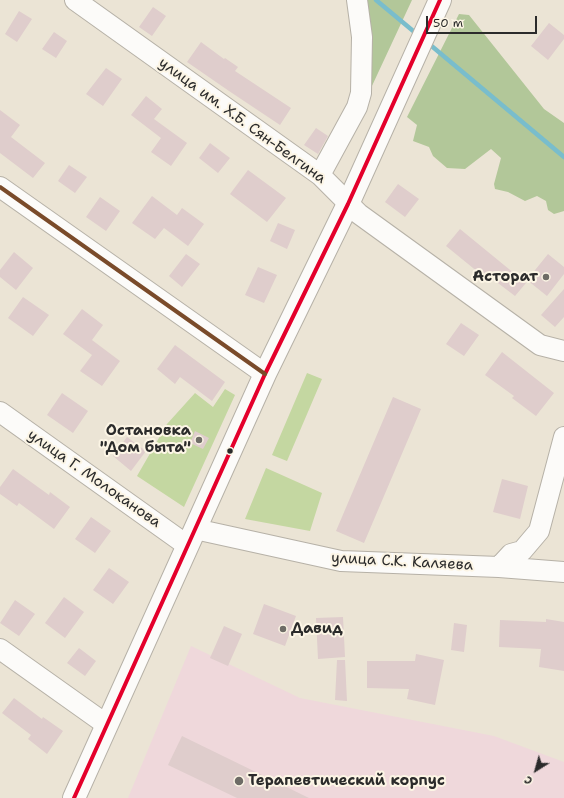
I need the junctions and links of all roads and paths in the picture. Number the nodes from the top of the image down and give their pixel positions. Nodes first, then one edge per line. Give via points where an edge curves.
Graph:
1 (75, 0) edge
2 (356, 0) edge
3 (440, 0) edge
4 (320, 175) junction
5 (0, 187) edge
6 (348, 204) junction
7 (564, 351) edge
8 (266, 374) junction
9 (0, 412) edge
10 (564, 437) edge
11 (191, 537) junction
12 (499, 567) junction
13 (564, 572) edge
14 (0, 649) edge
15 (107, 725) junction
16 (74, 798) edge

1 - 4 street, улица им. Х.Б. Сян-Белгина
2 - 4 street via 362,37 361,93 357,107
3 - 6 main road
4 - 6 street, улица им. Х.Б. Сян-Белгина
5 - 8 street
6 - 7 street, улица им. Х.Б. Сян-Белгина via 540,345
6 - 8 main road
8 - 11 main road
9 - 11 street, улица Г. Молоканова
10 - 12 street via 540,530 522,551 511,554
11 - 12 street, улица С.К. Каляева via 341,561
11 - 15 main road
12 - 13 street, улица С.К. Каляева
14 - 15 street
15 - 16 main road

